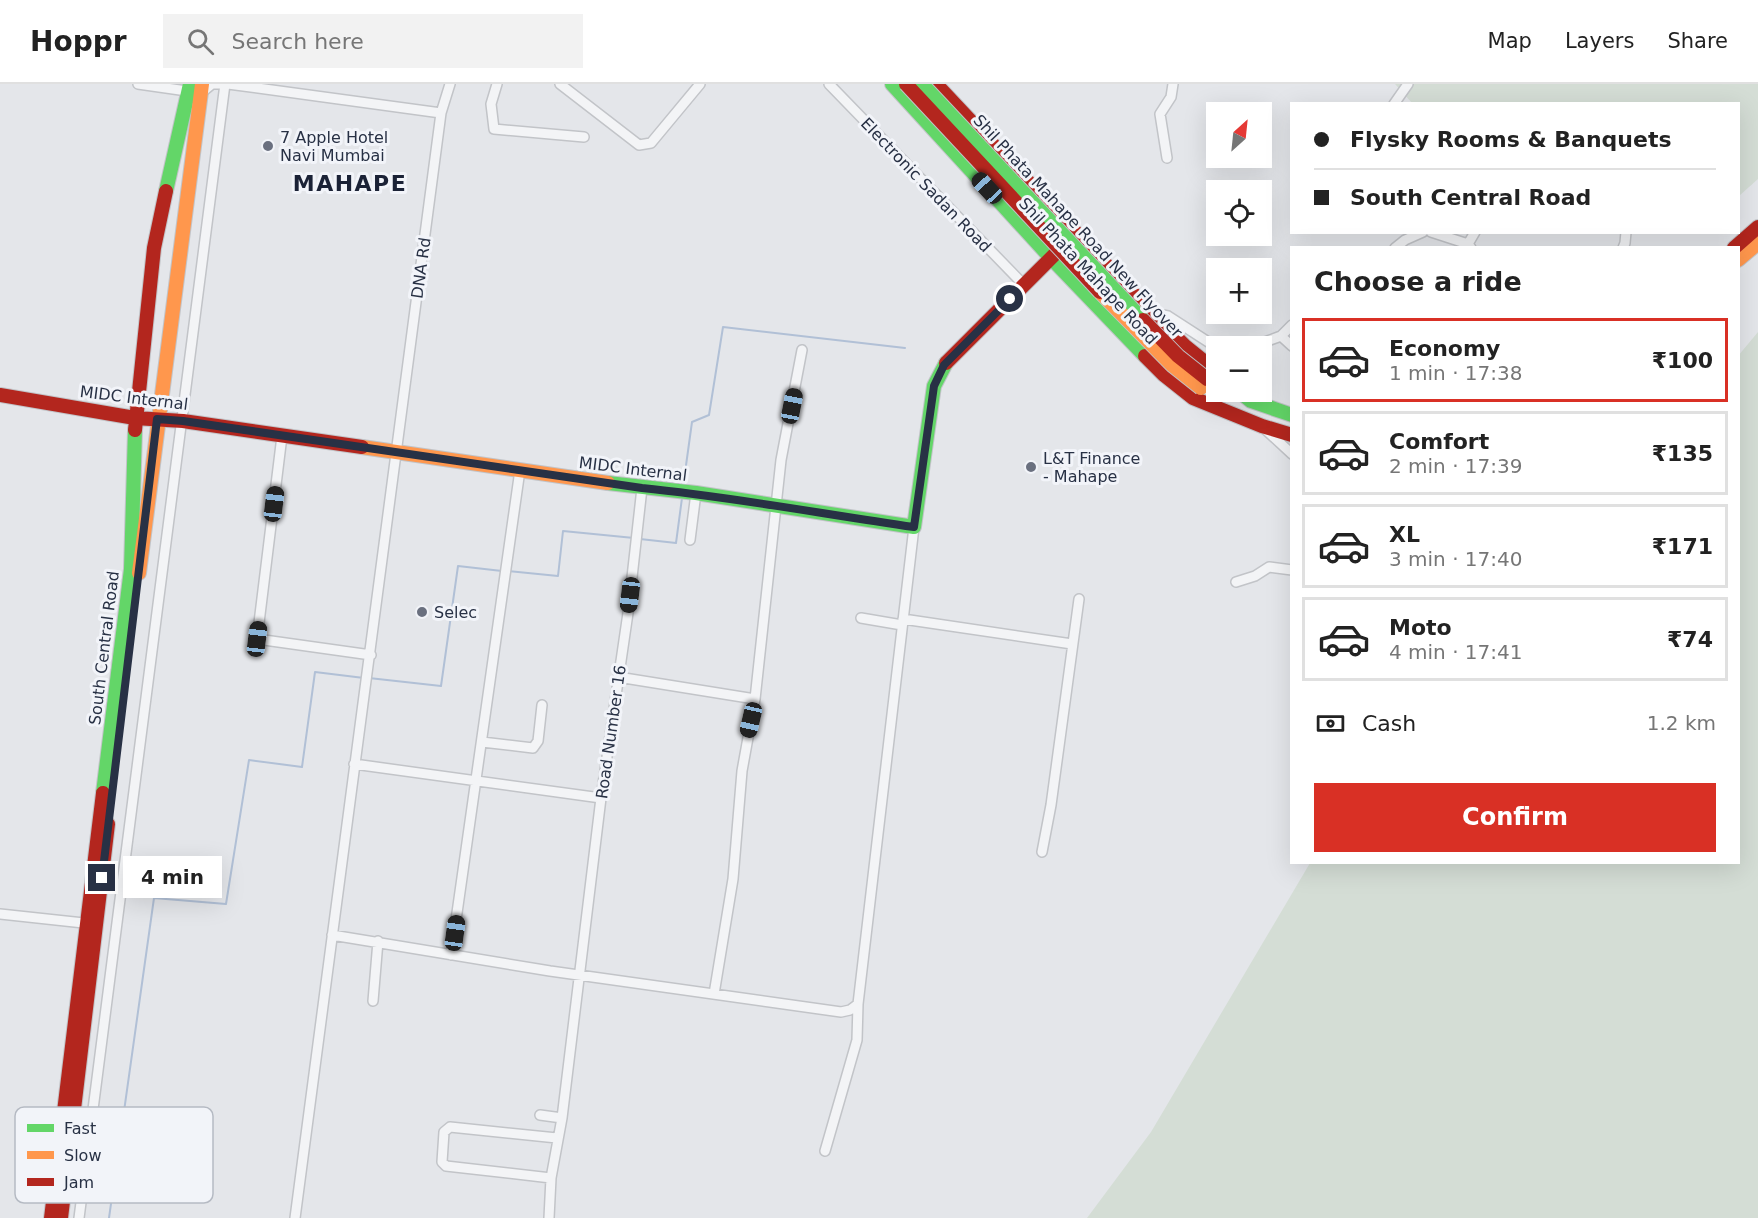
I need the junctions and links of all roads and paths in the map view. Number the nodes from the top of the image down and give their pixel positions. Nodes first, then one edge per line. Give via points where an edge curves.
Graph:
1 (138, 84) edge
2 (220, 84) edge
3 (227, 84) edge
4 (450, 84) edge
5 (497, 84) edge
6 (560, 84) edge
7 (700, 84) edge
8 (829, 84) edge
9 (892, 84) edge
10 (906, 84) edge
11 (921, 84) edge
12 (936, 84) edge
13 (1173, 84) edge
14 (1408, 84) edge
15 (201, 87) edge
16 (1395, 102) edge
17 (441, 113) junction
18 (584, 137) dead end
19 (1167, 158) dead end
20 (1758, 227) edge
21 (1076, 234) junction
22 (1419, 234) edge
23 (1436, 234) edge
24 (1758, 243) edge
25 (1398, 246) edge
26 (1469, 246) edge
27 (1740, 248) edge
28 (1740, 251) edge
29 (1051, 258) junction
30 (1024, 285) junction
31 (1157, 318) junction
32 (1290, 327) edge
33 (1281, 336) junction
34 (1272, 339) edge
35 (1206, 340) edge
36 (1131, 341) junction
37 (1290, 344) edge
38 (802, 350) dead end
39 (1206, 351) edge
40 (1198, 357) junction
41 (1206, 372) edge
42 (1206, 377) edge
43 (1206, 378) edge
44 (0, 395) edge
45 (1230, 402) edge
46 (1254, 402) edge
47 (1290, 414) edge
48 (135, 417) junction
49 (1244, 417) junction
50 (157, 419) junction
51 (183, 421) junction
52 (1262, 426) junction
53 (1290, 434) edge
54 (282, 436) junction
55 (397, 452) junction
56 (1290, 452) edge
57 (520, 470) junction
58 (642, 488) junction
59 (696, 493) junction
60 (777, 507) junction
61 (914, 527) junction
62 (690, 540) dead end
63 (1290, 570) edge
64 (1236, 582) dead end
65 (1079, 600) dead end
66 (861, 618) dead end
67 (903, 622) junction
68 (1072, 644) junction
69 (370, 658) junction
70 (618, 677) junction
71 (755, 699) junction
72 (542, 705) dead end
73 (482, 742) junction
74 (354, 764) junction
75 (476, 780) junction
76 (601, 798) junction
77 (1042, 852) dead end
78 (0, 917) edge
79 (92, 923) junction
80 (332, 935) junction
81 (378, 941) junction
82 (452, 955) junction
83 (579, 975) junction
84 (714, 994) junction
85 (372, 1001) dead end
86 (858, 1004) junction
87 (66, 1107) edge
88 (73, 1107) edge
89 (94, 1107) edge
90 (540, 1114) dead end
91 (562, 1118) junction
92 (557, 1138) junction
93 (825, 1151) dead end
94 (551, 1178) junction
95 (53, 1203) edge
96 (63, 1203) edge
97 (81, 1203) edge
98 (51, 1218) edge
99 (61, 1218) edge
100 (79, 1218) edge
101 (295, 1218) edge
102 (549, 1218) edge

1 - 15 street
2 - 15 street
3 - 17 street
3 - 51 street
4 - 17 street, DNA Rd
5 - 18 street via 491,104 494,129
6 - 7 street via 639,145 651,144
8 - 30 street, Electronic Sadan Road
9 - 29 main road, Shil Phata Mahape Road
10 - 43 main road, Shil Phata Mahape Road New Flyover, bridge via 1131,325 1172,365
11 - 42 main road, Shil Phata Mahape Road New Flyover, bridge via 1146,324
12 - 21 main road, Shil Phata Mahape Road
13 - 19 street via 1171,97 1160,114
14 - 16 street
15 - 48 main road, South Central Road via 154,248
15 - 50 main road, South Central Road
17 - 55 street, DNA Rd
20 - 27 main road
21 - 29 main road
21 - 31 main road, Shil Phata Mahape Road
22 - 25 street
23 - 26 street
24 - 28 main road
29 - 30 main road
29 - 36 main road, Shil Phata Mahape Road
30 - 61 main road via 944,365 934,386
31 - 35 street via 1168,316
31 - 36 street
31 - 40 main road, Shil Phata Mahape Road
32 - 33 street
33 - 34 street
33 - 37 street
36 - 49 main road, Shil Phata Mahape Road via 1193,398
38 - 60 street via 781,460
39 - 40 street
40 - 41 main road, Shil Phata Mahape Road
44 - 48 main road, MIDC Internal
45 - 49 main road, Shil Phata Mahape Road New Flyover
46 - 47 main road
48 - 50 main road, MIDC Internal
48 - 79 main road, South Central Road via 131,569
49 - 52 main road, Shil Phata Mahape Road
50 - 51 main road, MIDC Internal
50 - 79 main road, South Central Road
51 - 54 main road, MIDC Internal
51 - 89 street
52 - 53 main road, Shil Phata Mahape Road
52 - 56 street
54 - 55 main road, MIDC Internal
54 - 69 street via 257,639
55 - 57 main road, MIDC Internal
55 - 69 street, DNA Rd
57 - 58 main road, MIDC Internal
57 - 73 street
58 - 59 main road, MIDC Internal
58 - 70 street, Road Number 16
59 - 60 main road, MIDC Internal
59 - 62 street
60 - 61 main road, MIDC Internal
60 - 71 street
61 - 67 street
63 - 64 street via 1269,567
65 - 68 street
66 - 67 street
67 - 68 street
67 - 86 street
68 - 77 street
69 - 74 street, DNA Rd
70 - 71 street
70 - 76 street, Road Number 16
71 - 84 street via 746,740 733,879
72 - 73 street via 538,741 532,748
73 - 75 street
74 - 75 street
74 - 80 street, DNA Rd
75 - 76 street
75 - 82 street
76 - 83 street, Road Number 16
78 - 79 street
79 - 87 main road, South Central Road
79 - 88 main road, South Central Road
80 - 81 street
80 - 101 street, DNA Rd
81 - 82 street
81 - 85 street
82 - 83 street
83 - 84 street
83 - 91 street, Road Number 16
84 - 86 street via 840,1012
86 - 93 street via 857,1040
90 - 91 street
91 - 92 street, Road Number 16
92 - 94 street, Road Number 16
92 - 94 street via 450,1127 444,1132 442,1162 446,1166
94 - 102 street, Road Number 16
95 - 98 main road, South Central Road
96 - 99 main road, South Central Road
97 - 100 street

